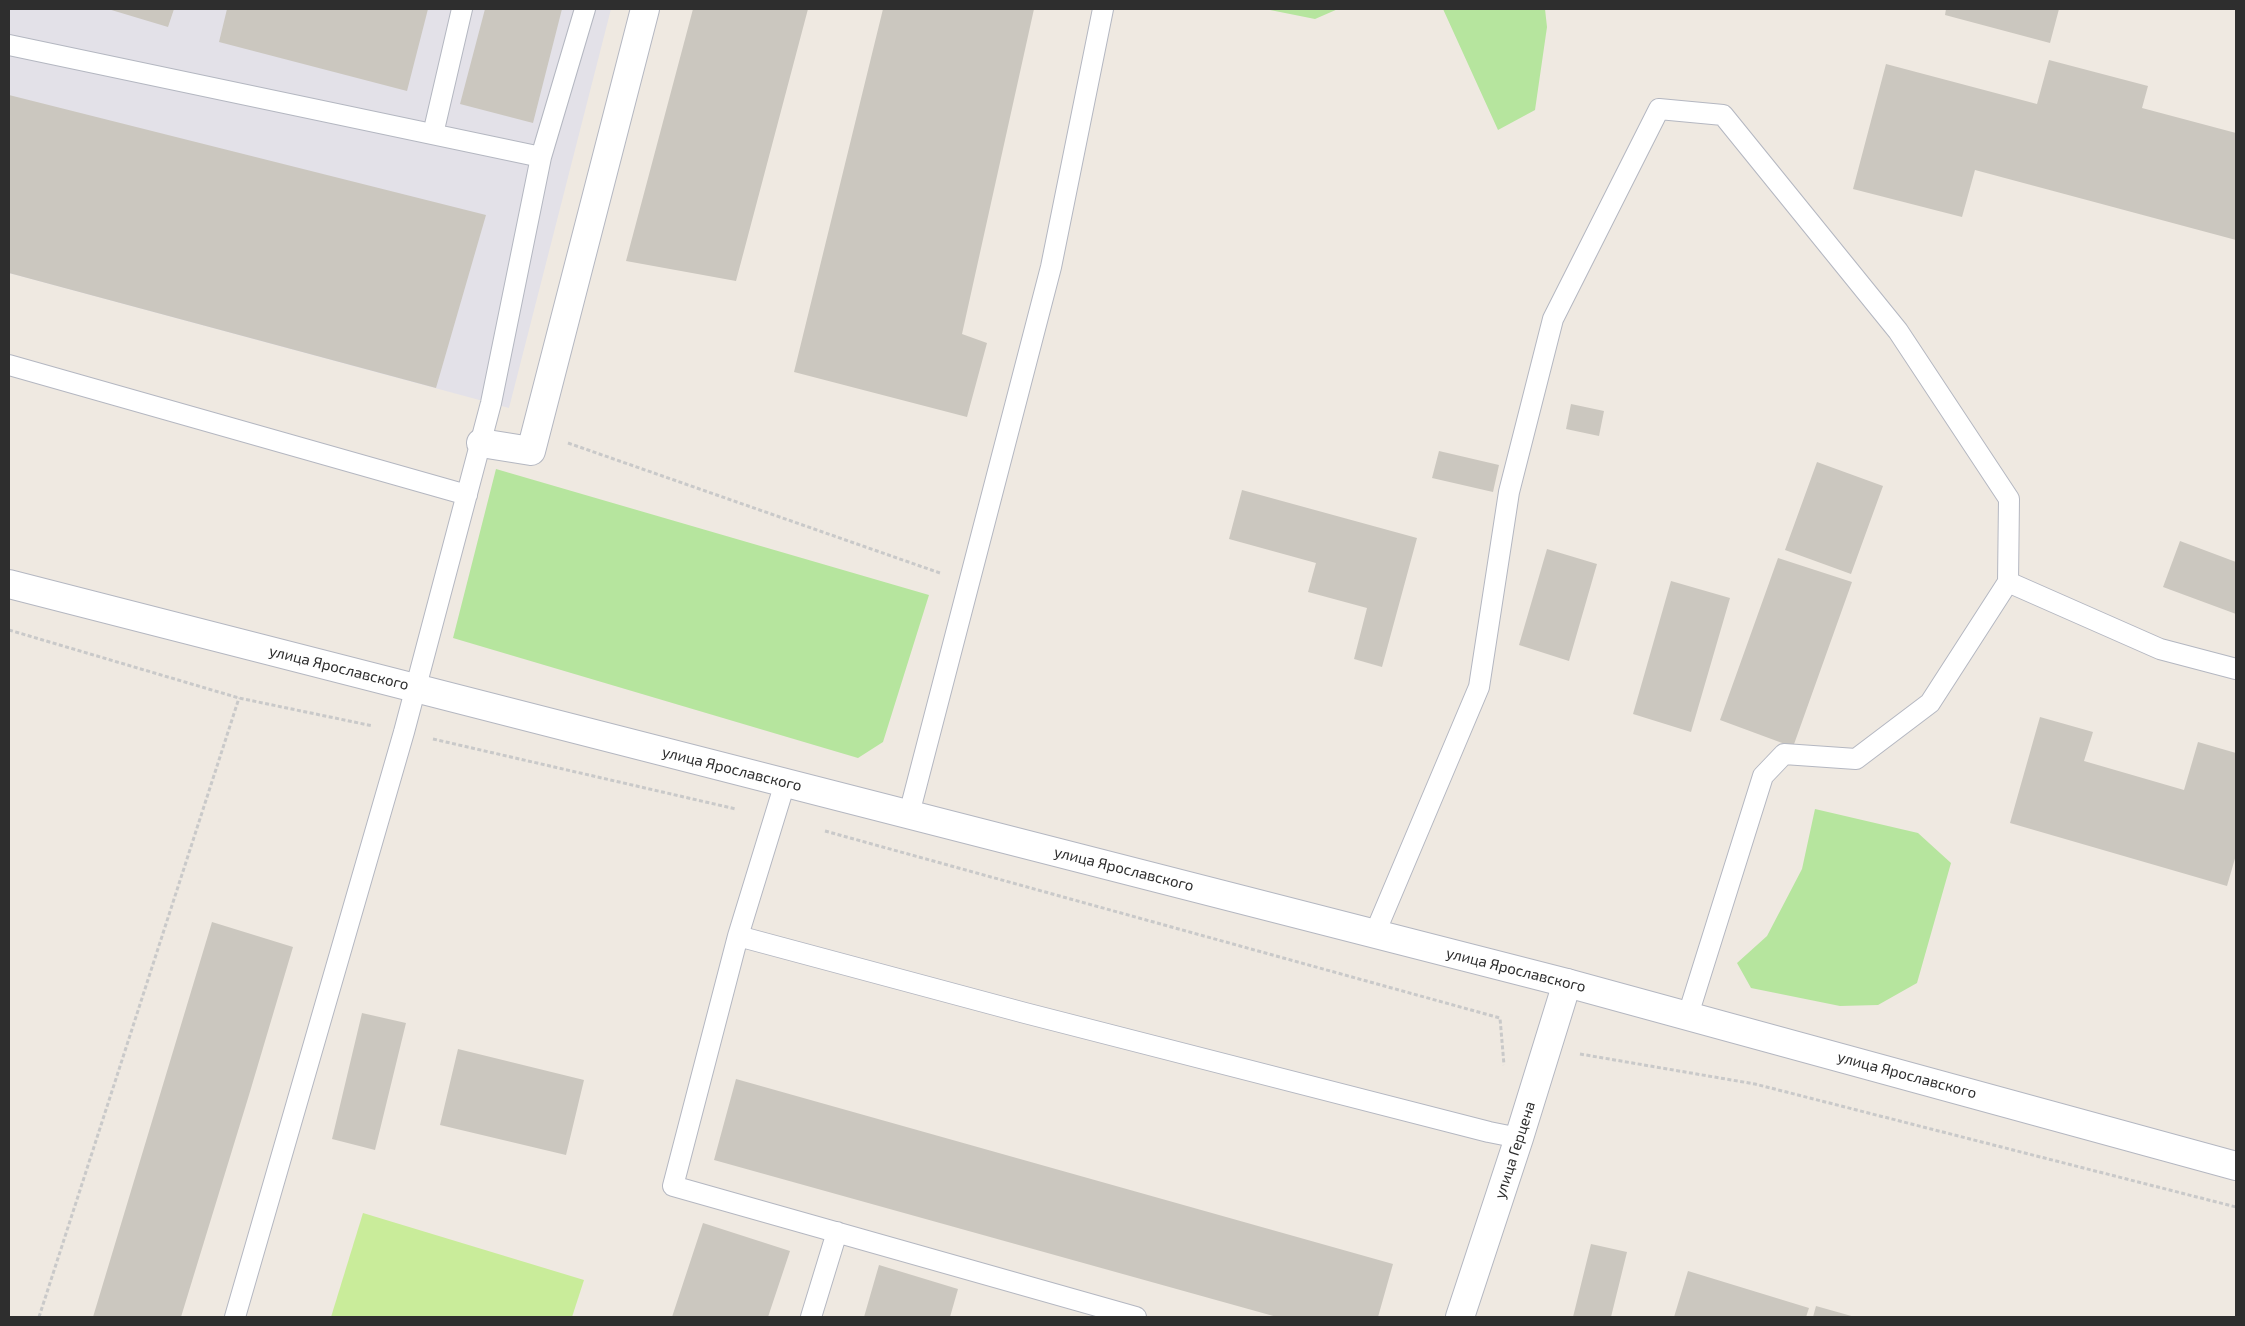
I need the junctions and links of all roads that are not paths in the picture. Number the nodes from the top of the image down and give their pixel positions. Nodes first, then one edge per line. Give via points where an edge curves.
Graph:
1 (462, 9) edge
2 (585, 9) edge
3 (646, 9) edge
4 (1103, 9) edge
5 (9, 45) edge
6 (433, 134) junction
7 (541, 157) junction
8 (9, 365) edge
9 (481, 443) junction
10 (467, 495) junction
11 (2008, 582) junction
12 (9, 584) edge
13 (2236, 669) edge
14 (415, 688) junction
15 (785, 783) junction
16 (909, 814) junction
17 (1375, 933) junction
18 (738, 936) junction
19 (1567, 983) junction
20 (1688, 1015) junction
21 (1519, 1138) junction
22 (2236, 1166) edge
23 (837, 1232) junction
24 (234, 1317) edge
25 (811, 1317) edge
26 (1136, 1317) edge
27 (1460, 1317) edge

1 - 6 lane
2 - 7 lane
3 - 9 street via 532,451
4 - 16 lane via 1051,267
5 - 6 lane
6 - 7 lane
7 - 9 lane
8 - 10 lane
9 - 10 lane
10 - 14 lane
11 - 13 lane via 2160,649
11 - 17 lane via 2009,499 1898,331 1723,115 1659,110 1553,319 1509,492 1479,686
11 - 20 lane via 1930,703 1856,759 1784,754 1763,776
12 - 14 street, улица Ярославского
14 - 15 street, улица Ярославского
14 - 24 lane
15 - 16 street, улица Ярославского
15 - 18 lane
16 - 17 street, улица Ярославского
17 - 19 street, улица Ярославского
18 - 21 lane via 1035,1016
18 - 23 lane via 673,1186
19 - 20 street, улица Ярославского
19 - 21 street, улица Герцена
20 - 22 street, улица Ярославского
21 - 27 street, улица Герцена
23 - 25 lane
23 - 26 lane

